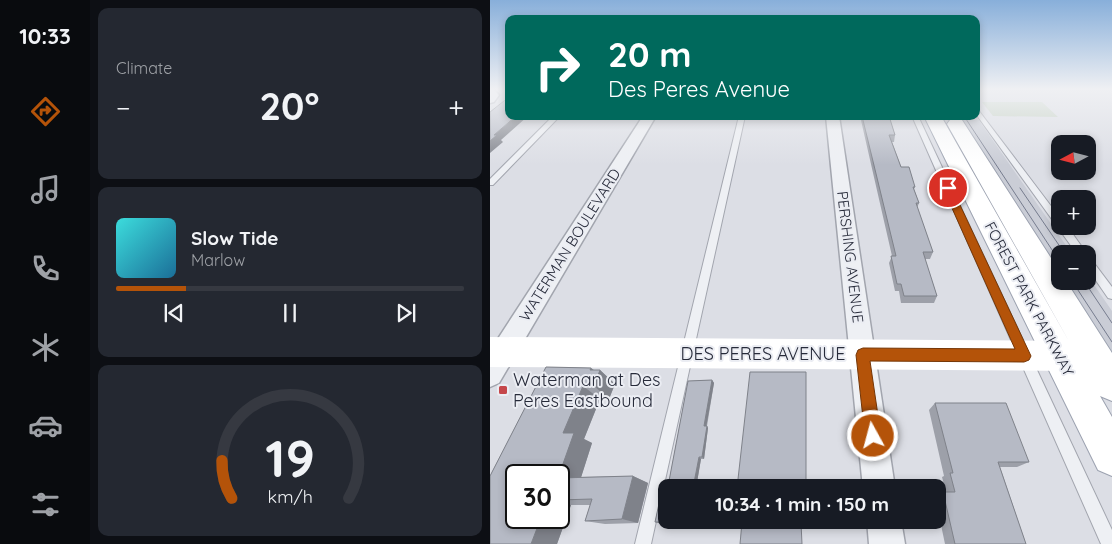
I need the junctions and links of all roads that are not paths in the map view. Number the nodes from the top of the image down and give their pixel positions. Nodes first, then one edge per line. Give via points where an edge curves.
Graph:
1 (980, 114) edge
2 (553, 120) edge
3 (647, 120) edge
4 (741, 120) edge
5 (833, 120) edge
6 (917, 120) edge
7 (934, 120) edge
8 (953, 120) edge
9 (490, 183) edge
10 (1051, 211) edge
11 (1096, 273) edge
12 (1112, 295) edge
13 (689, 353) junction
14 (863, 355) junction
15 (1024, 356) junction
16 (1059, 356) junction
17 (495, 359) edge
18 (1104, 370) edge
19 (1112, 456) edge
20 (879, 479) edge
21 (885, 529) edge
22 (643, 544) edge
23 (886, 544) edge
24 (1110, 544) edge

1 - 10 lane
2 - 9 lane
3 - 17 street, WATERMAN BOULEVARD
4 - 13 lane
5 - 14 street, PERSHING AVENUE
6 - 15 lane
7 - 16 main road, FOREST PARK PARKWAY
8 - 18 main road, FOREST PARK PARKWAY
11 - 12 lane
13 - 14 main road, DES PERES AVENUE
13 - 17 main road, DES PERES AVENUE
13 - 22 lane
14 - 15 main road, DES PERES AVENUE
14 - 20 street, PERSHING AVENUE
15 - 16 main road, DES PERES AVENUE
15 - 24 lane
16 - 18 main road, DES PERES AVENUE
16 - 19 main road, FOREST PARK PARKWAY
21 - 23 street

